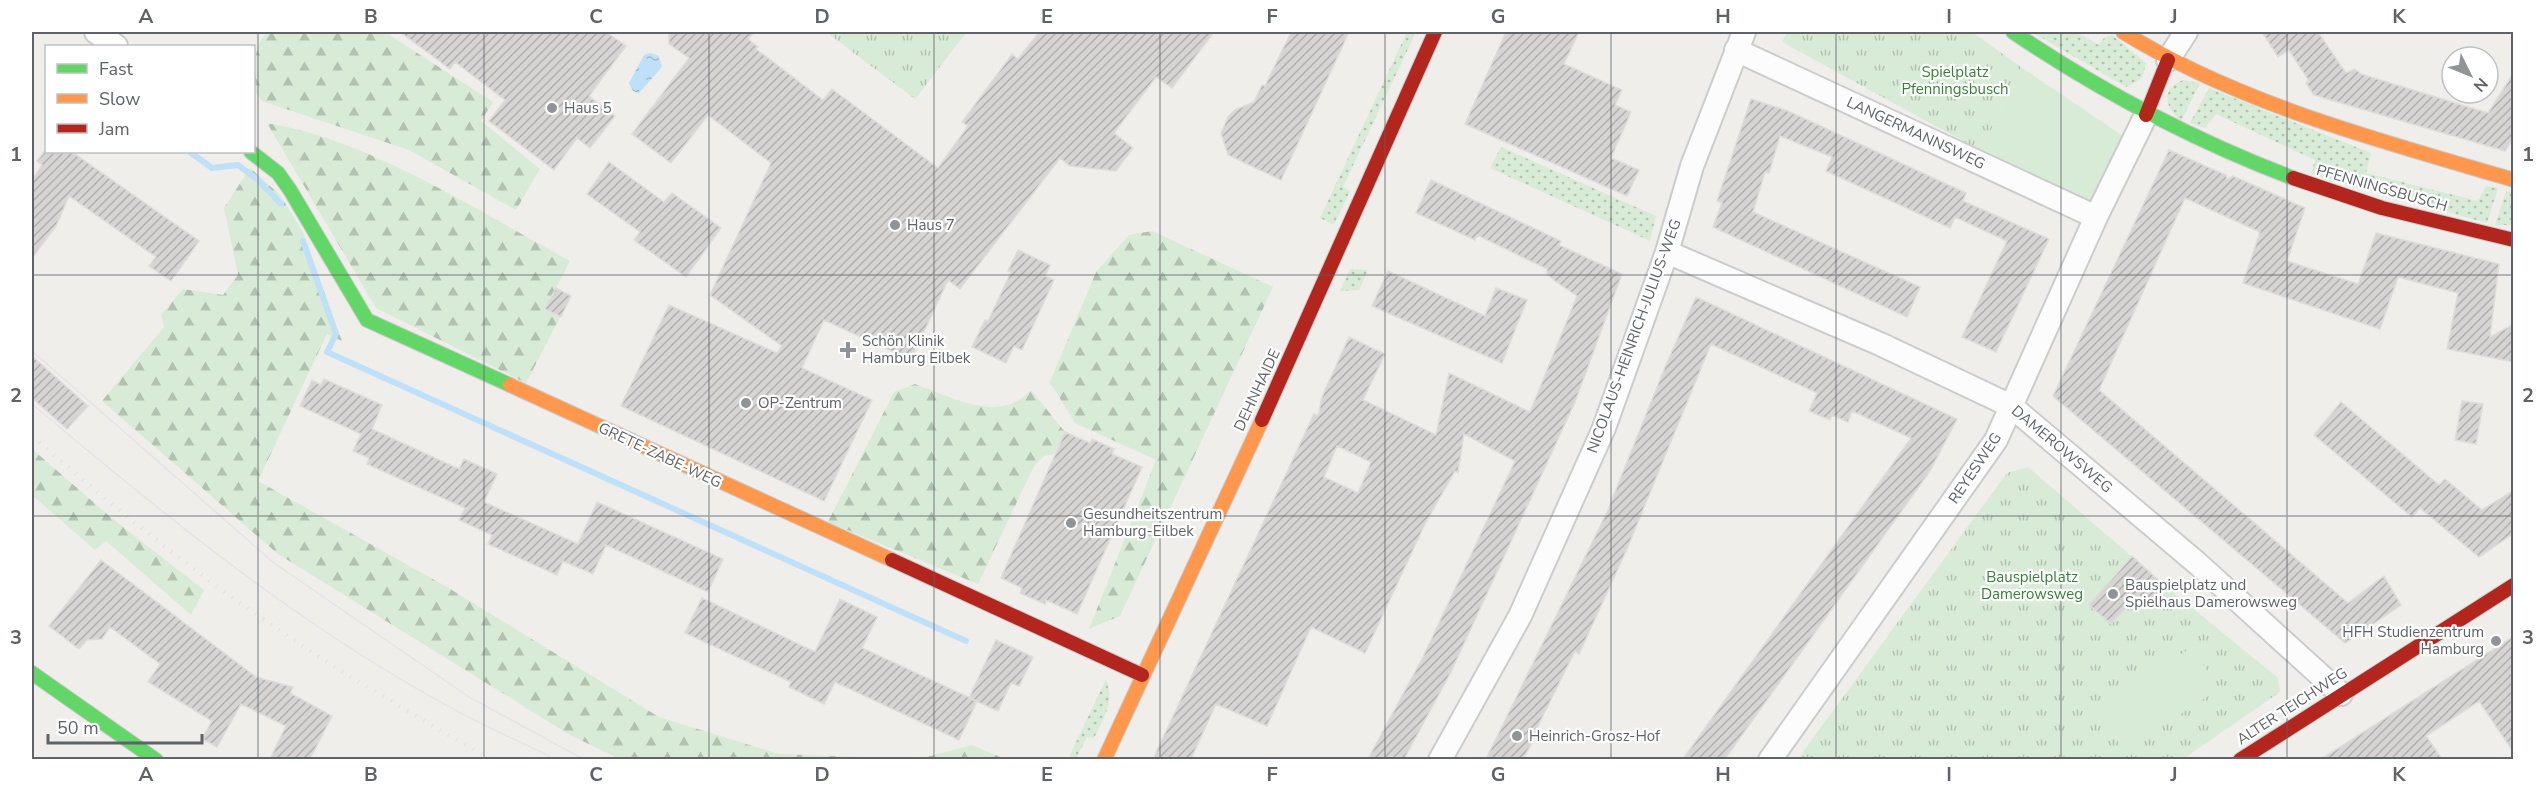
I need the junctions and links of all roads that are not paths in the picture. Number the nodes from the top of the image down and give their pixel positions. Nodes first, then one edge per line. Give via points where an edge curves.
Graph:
1 (96, 32) edge
2 (1435, 32) edge
3 (2013, 32) edge
4 (2123, 32) edge
5 (2186, 32) edge
6 (1740, 40) edge
7 (115, 45) edge
8 (2168, 60) junction
9 (2146, 115) junction
10 (252, 153) edge
11 (2514, 180) edge
12 (2096, 217) junction
13 (2514, 240) edge
14 (1667, 252) junction
15 (2011, 406) junction
16 (2514, 585) edge
17 (32, 673) edge
18 (1142, 675) junction
19 (2341, 694) junction
20 (156, 759) edge
21 (1104, 759) edge
22 (1440, 759) edge
23 (1770, 759) edge
24 (2240, 759) edge

1 - 7 street
2 - 18 street, DEHNHAIDE via 1329,274
3 - 9 street, PFENNINGSBUSCH
4 - 8 street
5 - 8 street
6 - 12 street, LANGERMANNSWEG
6 - 14 street, NICOLAUS-HEINRICH-JULIUS-WEG via 1692,166
8 - 9 street
8 - 11 street via 2336,128
9 - 12 street, REYESWEG
9 - 13 street, PFENNINGSBUSCH via 2324,191
10 - 18 street, GRETE-ZABE-WEG via 278,173 290,190 367,320
12 - 15 street, REYESWEG
14 - 15 street, DAMEROWSWEG via 1880,344
14 - 22 street, NICOLAUS-HEINRICH-JULIUS-WEG via 1604,428 1520,616
15 - 19 street, DAMEROWSWEG via 2198,564
15 - 23 street, REYESWEG via 1996,440
16 - 19 street, ALTER TEICHWEG
17 - 20 street
18 - 21 street, DEHNHAIDE
19 - 24 street, ALTER TEICHWEG

